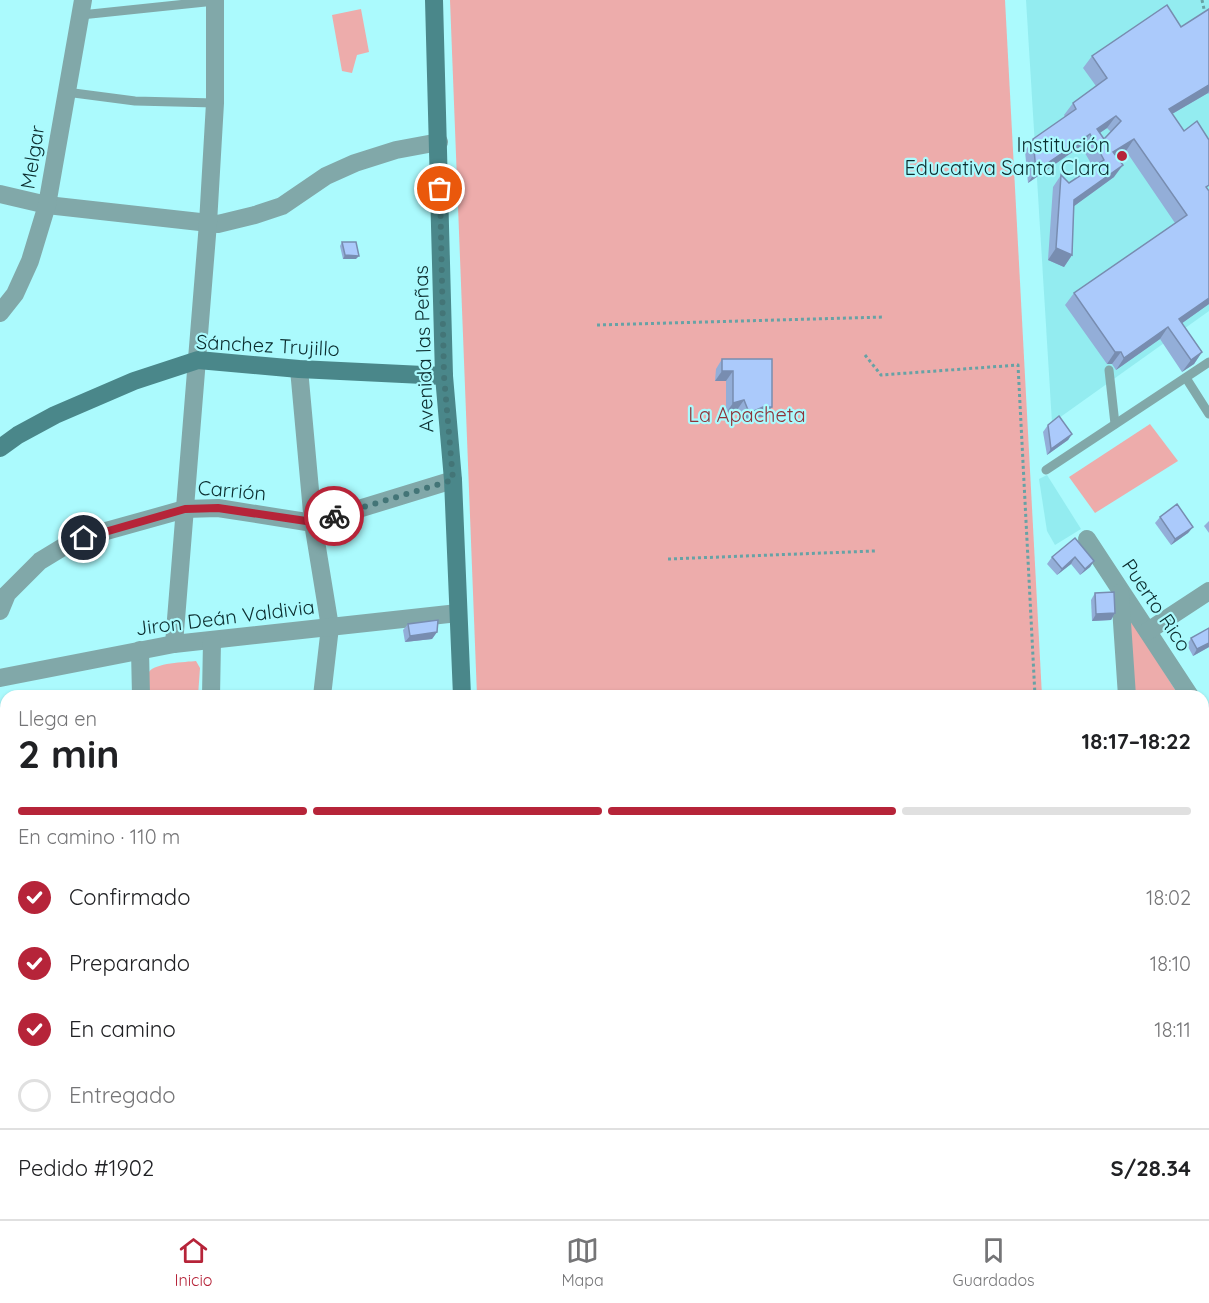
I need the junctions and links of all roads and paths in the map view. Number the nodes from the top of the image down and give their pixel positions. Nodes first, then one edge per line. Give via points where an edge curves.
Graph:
1 (214, 0) edge
2 (434, 0) edge
3 (1202, 0) edge
4 (82, 8) edge
5 (1209, 17) edge
6 (66, 92) junction
7 (215, 103) junction
8 (439, 142) junction
9 (0, 194) edge
10 (47, 205) junction
11 (208, 223) junction
12 (0, 313) edge
13 (884, 317) dead end
14 (597, 325) dead end
15 (865, 355) dead end
16 (198, 360) junction
17 (1209, 362) edge
18 (299, 369) junction
19 (1108, 370) dead end
20 (444, 376) junction
21 (1186, 378) junction
22 (1209, 414) edge
23 (1115, 424) junction
24 (0, 448) edge
25 (1046, 470) dead end
26 (453, 480) junction
27 (185, 509) junction
28 (313, 522) junction
29 (1087, 539) dead end
30 (875, 551) dead end
31 (668, 559) dead end
32 (1120, 591) junction
33 (1209, 591) edge
34 (0, 610) edge
35 (458, 613) junction
36 (330, 627) junction
37 (1148, 631) junction
38 (212, 641) junction
39 (174, 644) junction
40 (140, 650) junction
41 (0, 678) edge
42 (141, 690) edge
43 (211, 690) edge
44 (323, 690) edge
45 (462, 690) edge
46 (1035, 690) edge
47 (1126, 690) edge
48 (1186, 690) edge

1 - 4 lane
1 - 7 street
2 - 8 street, Avenida las Peñas
3 - 5 path
4 - 6 street, Melgar
6 - 7 lane via 135,101
6 - 10 street, Melgar
7 - 11 street
8 - 11 street via 354,163 326,176 282,206 237,220
8 - 20 street, Avenida las Peñas
9 - 10 street
10 - 11 street
10 - 12 street, Melgar via 30,261 15,294
11 - 16 street
13 - 14 path
15 - 46 path via 880,375 1018,366
16 - 18 street, Sánchez Trujillo
16 - 24 street, Sánchez Trujillo via 134,381 55,415
16 - 27 street
17 - 21 lane
18 - 20 street, Sánchez Trujillo
18 - 28 street
19 - 23 lane
20 - 26 street, Avenida las Peñas
21 - 22 lane
21 - 23 lane
23 - 25 lane
26 - 28 street, Carrión
26 - 35 street, Avenida las Peñas
27 - 28 street, Carrión via 218,508
27 - 34 street, Carrión via 68,544 21,578
27 - 39 street
28 - 36 street
29 - 32 street, Puerto Rico
30 - 31 path
32 - 37 street, Puerto Rico
32 - 47 street
33 - 37 street
35 - 36 street, Jiron Deán Valdivia
35 - 45 street, Avenida las Peñas
36 - 38 street, Jiron Deán Valdivia
36 - 44 street
37 - 48 street, Puerto Rico
38 - 39 street, Jiron Deán Valdivia
38 - 43 street
39 - 40 street, Jiron Deán Valdivia
40 - 41 street, Jiron Deán Valdivia
40 - 42 street

